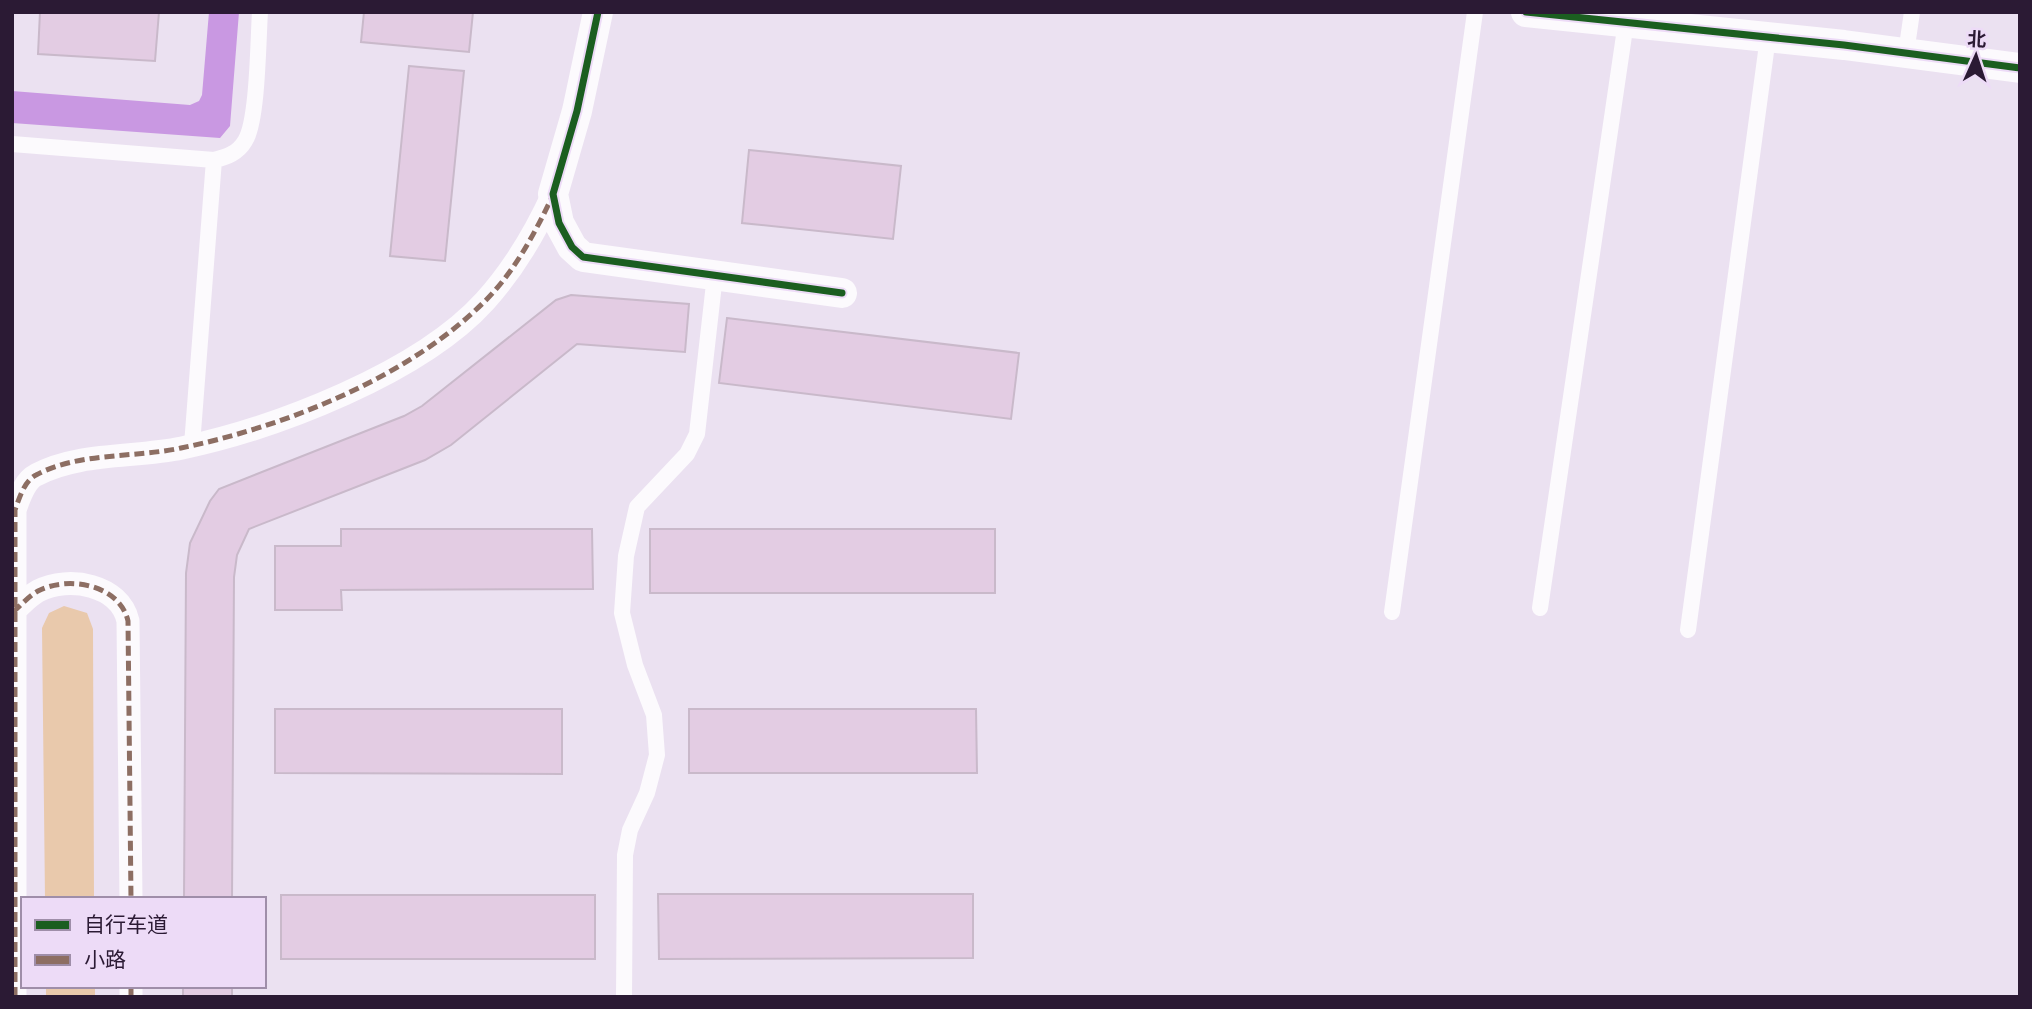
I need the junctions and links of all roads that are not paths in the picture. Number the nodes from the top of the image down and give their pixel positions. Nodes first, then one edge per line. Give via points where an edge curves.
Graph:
1 (260, 12) edge
2 (598, 12) edge
3 (1475, 12) edge
4 (1526, 12) edge
5 (1912, 12) edge
6 (1681, 20) edge
7 (1626, 22) junction
8 (1768, 37) junction
9 (1906, 53) junction
10 (2020, 68) edge
11 (12, 144) edge
12 (214, 160) junction
13 (553, 194) junction
14 (715, 275) junction
15 (842, 293) dead end
16 (192, 445) junction
17 (1540, 608) dead end
18 (13, 612) edge
19 (1392, 612) dead end
20 (1688, 630) dead end
21 (131, 897) edge
22 (15, 997) edge
23 (624, 997) edge

1 - 12 lane via 250,132 239,149
2 - 13 street
3 - 19 lane
4 - 7 street
5 - 9 lane
6 - 7 street
6 - 8 street
7 - 17 lane
8 - 9 street
8 - 20 lane
9 - 10 street
11 - 12 lane
12 - 16 lane
13 - 14 street via 559,223 583,257
13 - 16 street via 532,240 484,303 421,354 360,387 267,425
14 - 15 street
14 - 23 lane via 697,434 687,454 637,507 626,556 622,614 654,715 657,755 625,855
16 - 18 street via 53,467 32,476 15,510
18 - 21 street via 40,590 57,585 101,589 125,607
18 - 22 street

